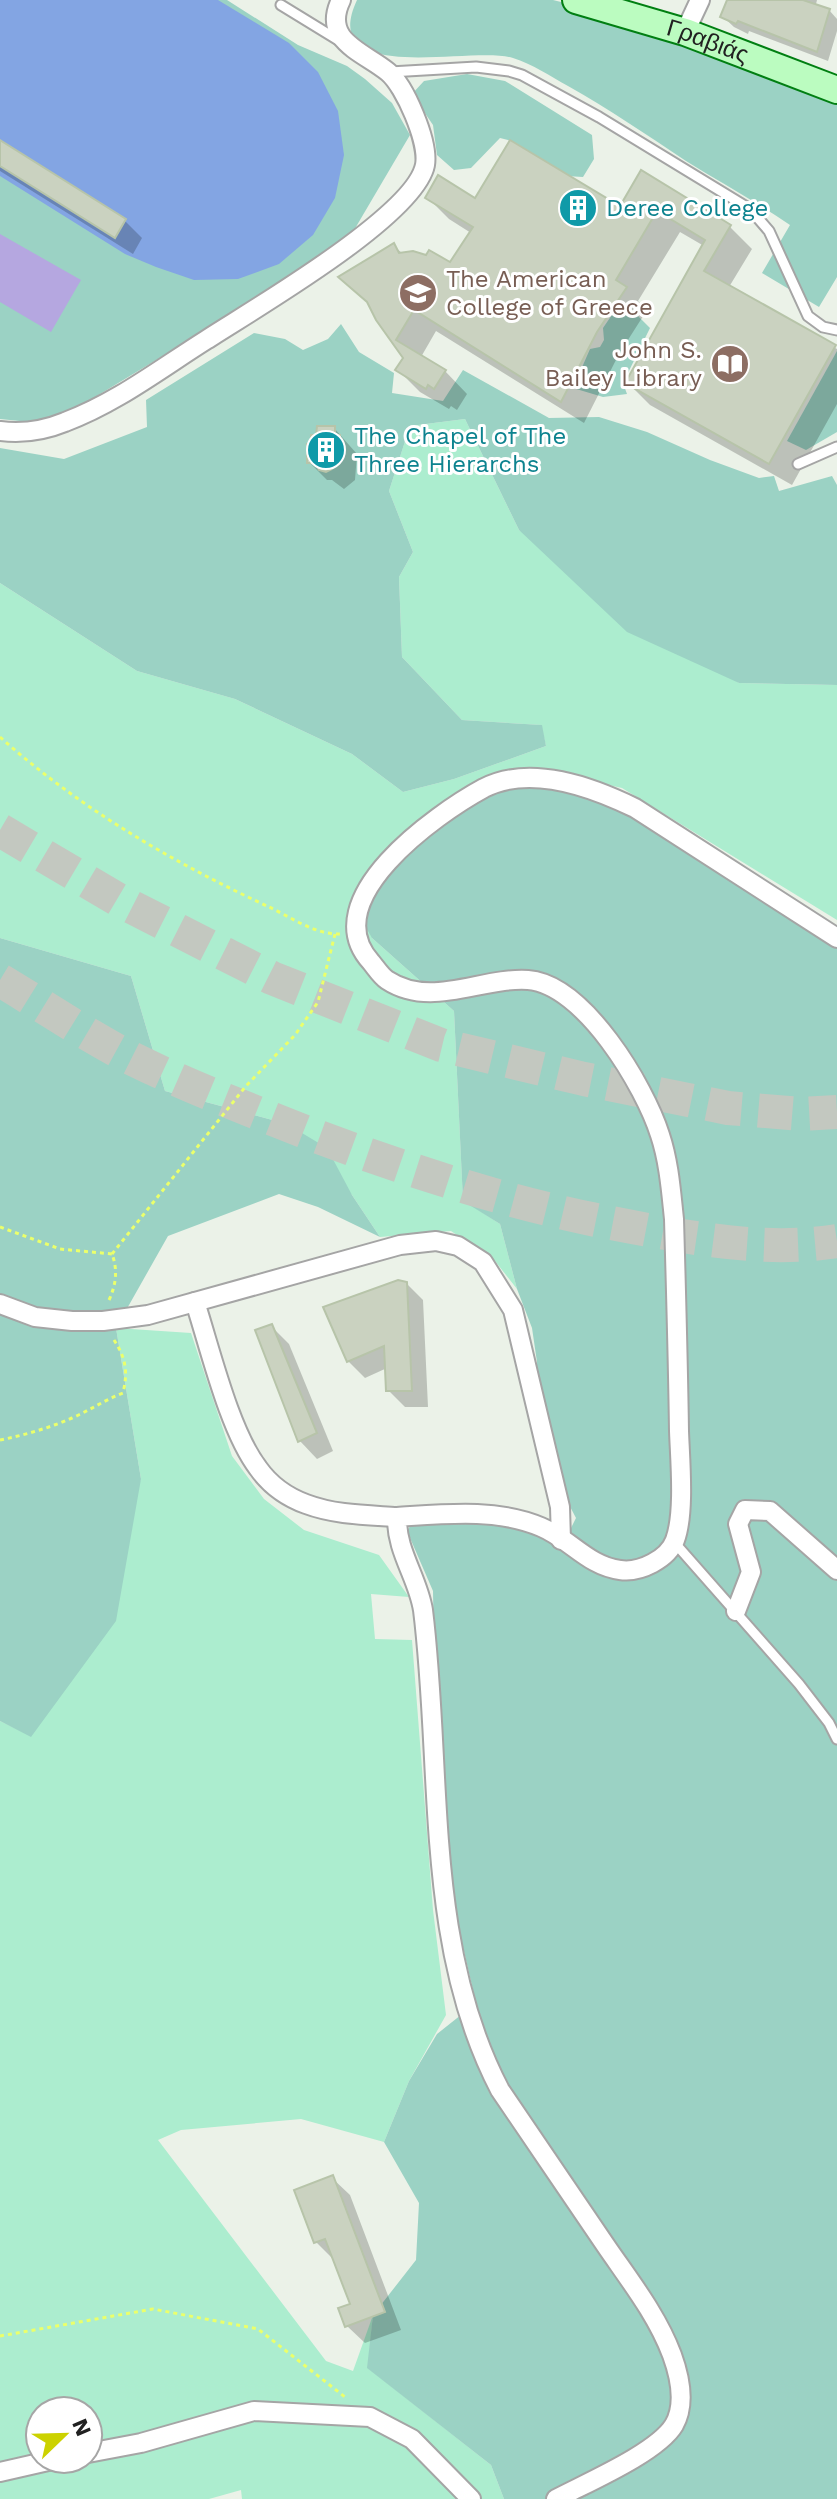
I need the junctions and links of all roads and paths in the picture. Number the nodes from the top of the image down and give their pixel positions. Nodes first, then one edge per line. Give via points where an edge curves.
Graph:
1 (341, 0) edge
2 (576, 0) edge
3 (700, 0) edge
4 (281, 5) dead end
5 (685, 32) junction
6 (350, 47) junction
7 (388, 72) junction
8 (837, 90) edge
9 (837, 330) edge
10 (0, 431) edge
11 (837, 447) edge
12 (798, 464) dead end
13 (0, 737) edge
14 (354, 932) junction
15 (335, 934) junction
16 (837, 938) edge
17 (0, 1227) edge
18 (112, 1254) junction
19 (195, 1302) junction
20 (0, 1304) edge
21 (103, 1321) junction
22 (0, 1440) edge
23 (397, 1517) junction
24 (561, 1540) junction
25 (674, 1542) junction
26 (837, 1570) edge
27 (736, 1611) junction
28 (837, 1739) edge
29 (0, 2336) edge
30 (370, 2417) junction
31 (104, 2450) edge
32 (24, 2467) edge
33 (0, 2472) edge
34 (471, 2499) edge
35 (556, 2499) edge

1 - 6 street via 336,19
2 - 5 street, Γραβιάς
3 - 5 street
4 - 6 lane
5 - 8 street, Γραβιάς
6 - 7 street
7 - 9 lane via 476,67 509,71 599,117 750,209 769,231 808,316
7 - 10 street via 414,113 426,155 422,176 399,204 274,298 108,402 47,429
11 - 12 lane
13 - 15 path via 47,777 186,865 302,924
14 - 15 path
14 - 16 street via 363,897 386,864 447,809 489,786 549,779 602,792 635,808
14 - 25 street via 365,957 386,979 413,992 435,994 530,980 552,986 576,1003 637,1082 660,1134 674,1219 680,1472
15 - 18 path via 318,1002
17 - 18 path via 60,1249
18 - 21 path via 114,1290
19 - 21 street
19 - 23 street via 231,1413 266,1479 316,1508
19 - 24 street via 400,1245 436,1241 458,1246 483,1262 513,1310 560,1507
20 - 21 street via 35,1317
21 - 22 path via 124,1354 128,1375 123,1393 46,1428
23 - 24 street via 486,1516 542,1527
23 - 35 street via 399,1541 422,1602 443,1878 468,2015 500,2090 641,2297 678,2377 681,2407 665,2437
24 - 25 street via 596,1564 621,1570 659,1559
25 - 27 lane
26 - 27 street via 770,1511 745,1510 738,1524 751,1572
27 - 28 lane via 799,1684
29 - 30 path via 153,2309 258,2329
30 - 31 street via 254,2411
30 - 34 street via 412,2439
32 - 33 street

